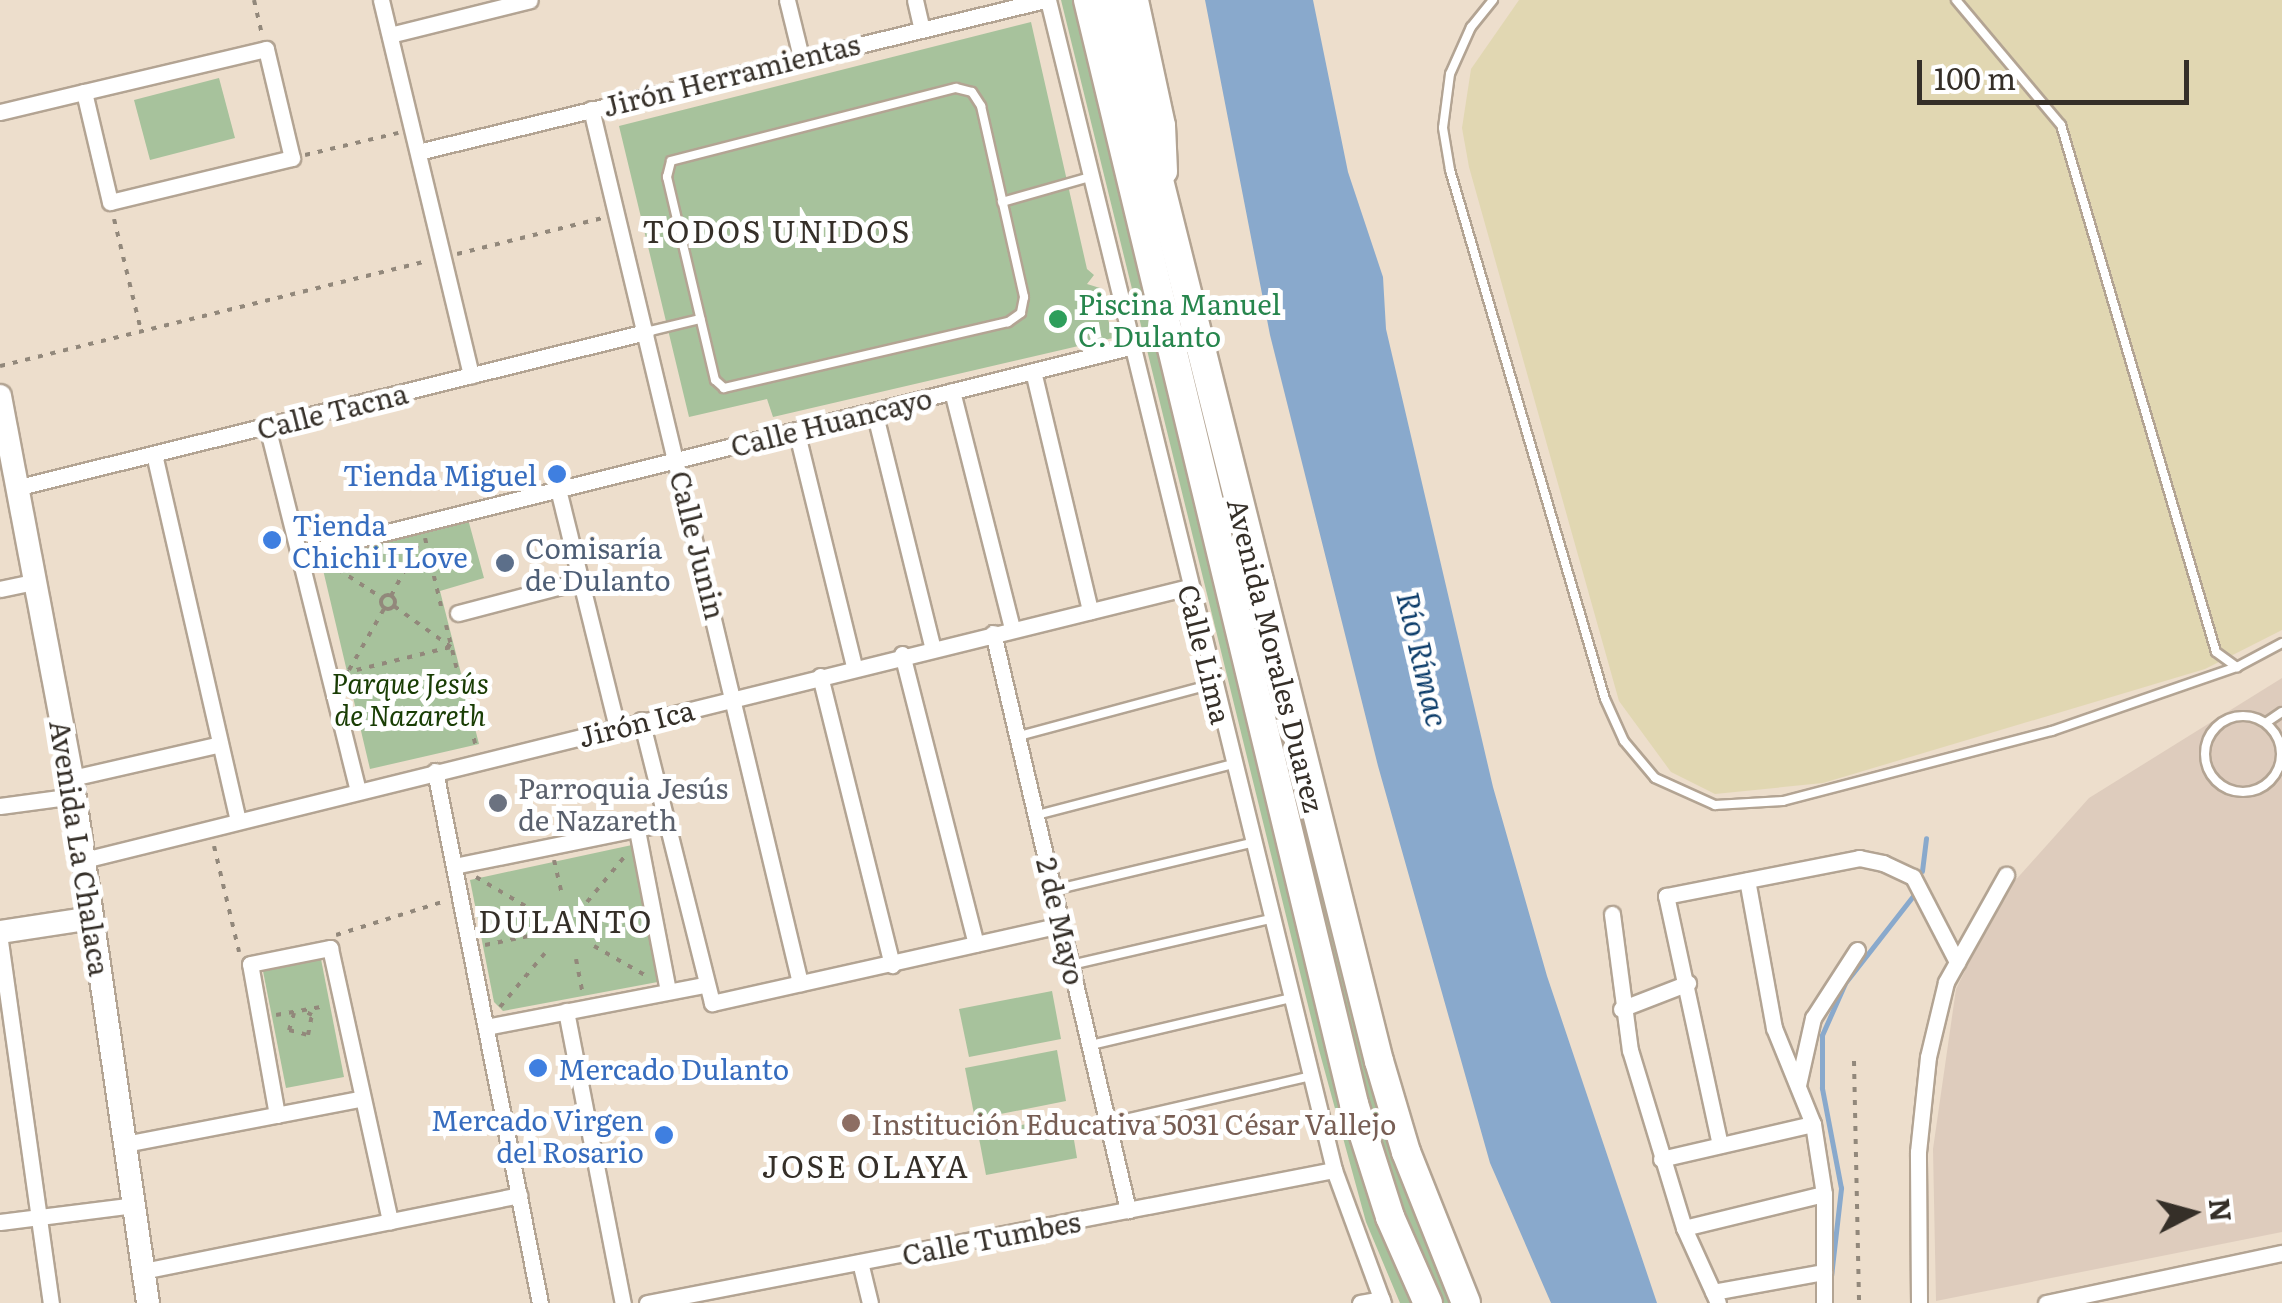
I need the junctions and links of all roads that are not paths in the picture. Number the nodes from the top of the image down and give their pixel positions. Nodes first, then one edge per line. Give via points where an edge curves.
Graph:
1 (382, 0) edge
2 (788, 0) edge
3 (914, 0) edge
4 (1046, 0) edge
5 (1088, 0) edge
6 (1114, 0) edge
7 (1135, 0) edge
8 (1493, 0) edge
9 (1956, 0) edge
10 (520, 1) edge
11 (921, 27) junction
12 (390, 35) junction
13 (802, 57) junction
14 (84, 92) junction
15 (591, 109) junction
16 (0, 112) edge
17 (418, 152) junction
18 (1090, 177) junction
19 (1002, 202) junction
20 (1165, 206) junction
21 (700, 319) junction
22 (646, 332) junction
23 (1130, 347) junction
24 (1033, 371) junction
25 (471, 375) junction
26 (952, 392) junction
27 (0, 396) edge
28 (874, 411) junction
29 (267, 426) junction
30 (796, 430) junction
31 (154, 454) junction
32 (678, 460) junction
33 (19, 488) junction
34 (558, 489) junction
35 (305, 552) junction
36 (37, 581) junction
37 (581, 581) junction
38 (1189, 587) junction
39 (0, 589) edge
40 (1090, 610) junction
41 (458, 613) dead end
42 (1012, 628) junction
43 (994, 633) junction
44 (2282, 643) edge
45 (932, 646) junction
46 (902, 654) junction
47 (854, 667) junction
48 (2236, 667) junction
49 (820, 676) junction
50 (1212, 684) junction
51 (736, 697) junction
52 (2282, 712) edge
53 (642, 720) junction
54 (2267, 722) junction
55 (617, 726) junction
56 (1019, 736) junction
57 (220, 744) junction
58 (1233, 764) junction
59 (435, 771) junction
60 (73, 787) junction
61 (358, 790) junction
62 (0, 806) edge
63 (1037, 815) junction
64 (238, 820) junction
65 (665, 824) junction
66 (638, 834) junction
67 (1252, 842) junction
68 (84, 860) junction
69 (454, 866) junction
70 (2006, 875) dead end
71 (1747, 880) junction
72 (1054, 890) junction
73 (1612, 914) dead end
74 (92, 918) junction
75 (1271, 919) junction
76 (1062, 924) junction
77 (0, 932) edge
78 (0, 941) edge
79 (976, 944) junction
80 (1858, 950) dead end
81 (1958, 962) junction
82 (892, 965) junction
83 (1072, 965) junction
84 (1688, 983) junction
85 (800, 984) junction
86 (705, 985) junction
87 (668, 991) junction
88 (1291, 998) junction
89 (1622, 1009) junction
90 (566, 1011) junction
91 (485, 1027) junction
92 (1090, 1045) junction
93 (1310, 1076) junction
94 (1798, 1085) junction
95 (359, 1099) junction
96 (277, 1115) junction
97 (1108, 1124) junction
98 (1813, 1124) junction
99 (125, 1144) junction
100 (1720, 1145) junction
101 (1661, 1159) junction
102 (1334, 1170) junction
103 (1824, 1194) junction
104 (518, 1195) junction
105 (134, 1205) junction
106 (1128, 1210) junction
107 (39, 1218) junction
108 (390, 1221) junction
109 (0, 1222) edge
110 (1684, 1228) junction
111 (2282, 1253) edge
112 (860, 1262) junction
113 (143, 1271) junction
114 (1824, 1272) junction
115 (1716, 1298) edge
116 (1382, 1301) edge
117 (51, 1303) edge
118 (148, 1303) edge
119 (540, 1303) edge
120 (624, 1303) edge
121 (647, 1303) edge
122 (870, 1303) edge
123 (1360, 1303) edge
124 (1428, 1303) edge
125 (1466, 1303) edge
126 (1824, 1303) edge
127 (1919, 1303) edge
128 (2046, 1303) edge

1 - 12 street
2 - 13 street
3 - 11 street
4 - 11 street, Jirón Herramientas
4 - 18 street, Calle Lima
5 - 124 highway, Avenida Morales Duarez via 1354,1104 1390,1217
6 - 20 highway, Avenida Morales Duarez
7 - 20 main road via 1162,125
8 - 48 lane via 1471,27 1450,74 1444,128 1450,170 1605,699 1624,741 1654,778 1715,806 1783,801 2052,731
9 - 48 lane via 2060,125 2204,622 2216,652
10 - 12 street
11 - 13 street, Jirón Herramientas
12 - 17 street
13 - 15 street, Jirón Herramientas
14 - 14 street via 110,202 292,158 266,48
14 - 16 street
15 - 17 street, Jirón Herramientas
15 - 22 street, Calle Junin
17 - 25 street
18 - 19 lane
18 - 23 street, Calle Lima
19 - 21 lane via 1024,297 1021,313 1008,322 740,389 715,380
19 - 21 lane via 981,106 972,92 956,88 686,153 672,161 667,177
20 - 125 highway, Avenida Morales Duarez via 1388,1096
21 - 22 lane
22 - 25 street, Calle Tacna
22 - 32 street, Calle Junin
23 - 24 street, Calle Huancayo
23 - 38 street, Calle Lima
24 - 26 street, Calle Huancayo
24 - 40 street
25 - 29 street, Calle Tacna
26 - 28 street, Calle Huancayo
26 - 42 street
27 - 33 street, Avenida La Chalaca
28 - 30 street, Calle Huancayo
28 - 45 street
29 - 31 street, Calle Tacna
29 - 35 street
30 - 32 street, Calle Huancayo
30 - 47 street
31 - 33 street, Calle Tacna
31 - 57 street
32 - 34 street, Calle Huancayo
32 - 51 street, Calle Junin
33 - 36 street, Avenida La Chalaca
34 - 35 street, Calle Huancayo via 423,529
34 - 37 street
35 - 61 street
36 - 39 street
36 - 60 street, Avenida La Chalaca
37 - 41 street
37 - 55 street
38 - 40 street, Jirón Ica
38 - 50 street, Calle Lima
40 - 42 street, Jirón Ica
42 - 43 street, Jirón Ica
43 - 45 street, Jirón Ica
43 - 56 street, 2 de Mayo
44 - 48 lane
45 - 46 street, Jirón Ica
46 - 47 street, Jirón Ica
46 - 79 street
47 - 49 street, Jirón Ica
49 - 51 street, Jirón Ica
49 - 82 street
50 - 56 lane
50 - 58 street, Calle Lima
51 - 53 street, Jirón Ica
51 - 85 street, Calle Junin
52 - 54 lane
53 - 55 street, Jirón Ica
53 - 65 street
54 - 54 lane via 2230,718 2211,732 2204,756 2224,787 2248,792 2270,780 2281,757
55 - 59 street, Jirón Ica
56 - 63 street, 2 de Mayo
57 - 60 street
57 - 64 street
58 - 63 lane
58 - 67 street, Calle Lima
59 - 61 street, Jirón Ica
59 - 69 street
60 - 62 street
60 - 68 street, Avenida La Chalaca
61 - 64 street, Jirón Ica
63 - 72 street, 2 de Mayo
64 - 68 street, Jirón Ica
65 - 66 street
65 - 86 street
66 - 69 street
66 - 87 street
67 - 72 lane
67 - 75 street, Calle Lima
68 - 74 street, Avenida La Chalaca
69 - 91 street
70 - 81 street
71 - 81 street via 1859,858 1883,863 1913,876
71 - 84 street via 1666,896
71 - 94 street via 1774,1028
72 - 76 street, 2 de Mayo
73 - 89 street
74 - 77 street
74 - 99 street, Avenida La Chalaca
75 - 83 lane
75 - 88 street, Calle Lima
76 - 79 street
76 - 83 street, 2 de Mayo
78 - 107 street
79 - 82 street
80 - 94 street via 1813,1018
81 - 127 street via 1942,1000 1922,1105
82 - 85 street
83 - 92 street, 2 de Mayo
84 - 89 street
84 - 100 street
85 - 86 street via 714,1003
86 - 87 street
87 - 90 street
88 - 92 lane
88 - 93 street, Calle Lima
89 - 101 street
90 - 91 street
90 - 120 street
91 - 104 street
92 - 97 street, 2 de Mayo
93 - 97 lane
93 - 102 street, Calle Lima
94 - 98 street
95 - 96 street
95 - 96 street via 330,948 250,964
95 - 108 street via 372,1116
96 - 99 street
97 - 106 street, 2 de Mayo
98 - 100 street
98 - 103 street
99 - 105 street, Avenida La Chalaca
100 - 101 street
101 - 110 street
102 - 106 street, Calle Tumbes
102 - 116 street, Calle Lima
103 - 110 street
103 - 114 street
104 - 108 street
104 - 119 street
105 - 107 street
105 - 113 street, Avenida La Chalaca
106 - 112 street, Calle Tumbes
107 - 109 street
107 - 117 street
108 - 113 street
110 - 115 street
111 - 128 street
112 - 121 street, Calle Tumbes
112 - 122 street
113 - 118 street, Avenida La Chalaca
114 - 115 street
114 - 126 street
116 - 123 street

